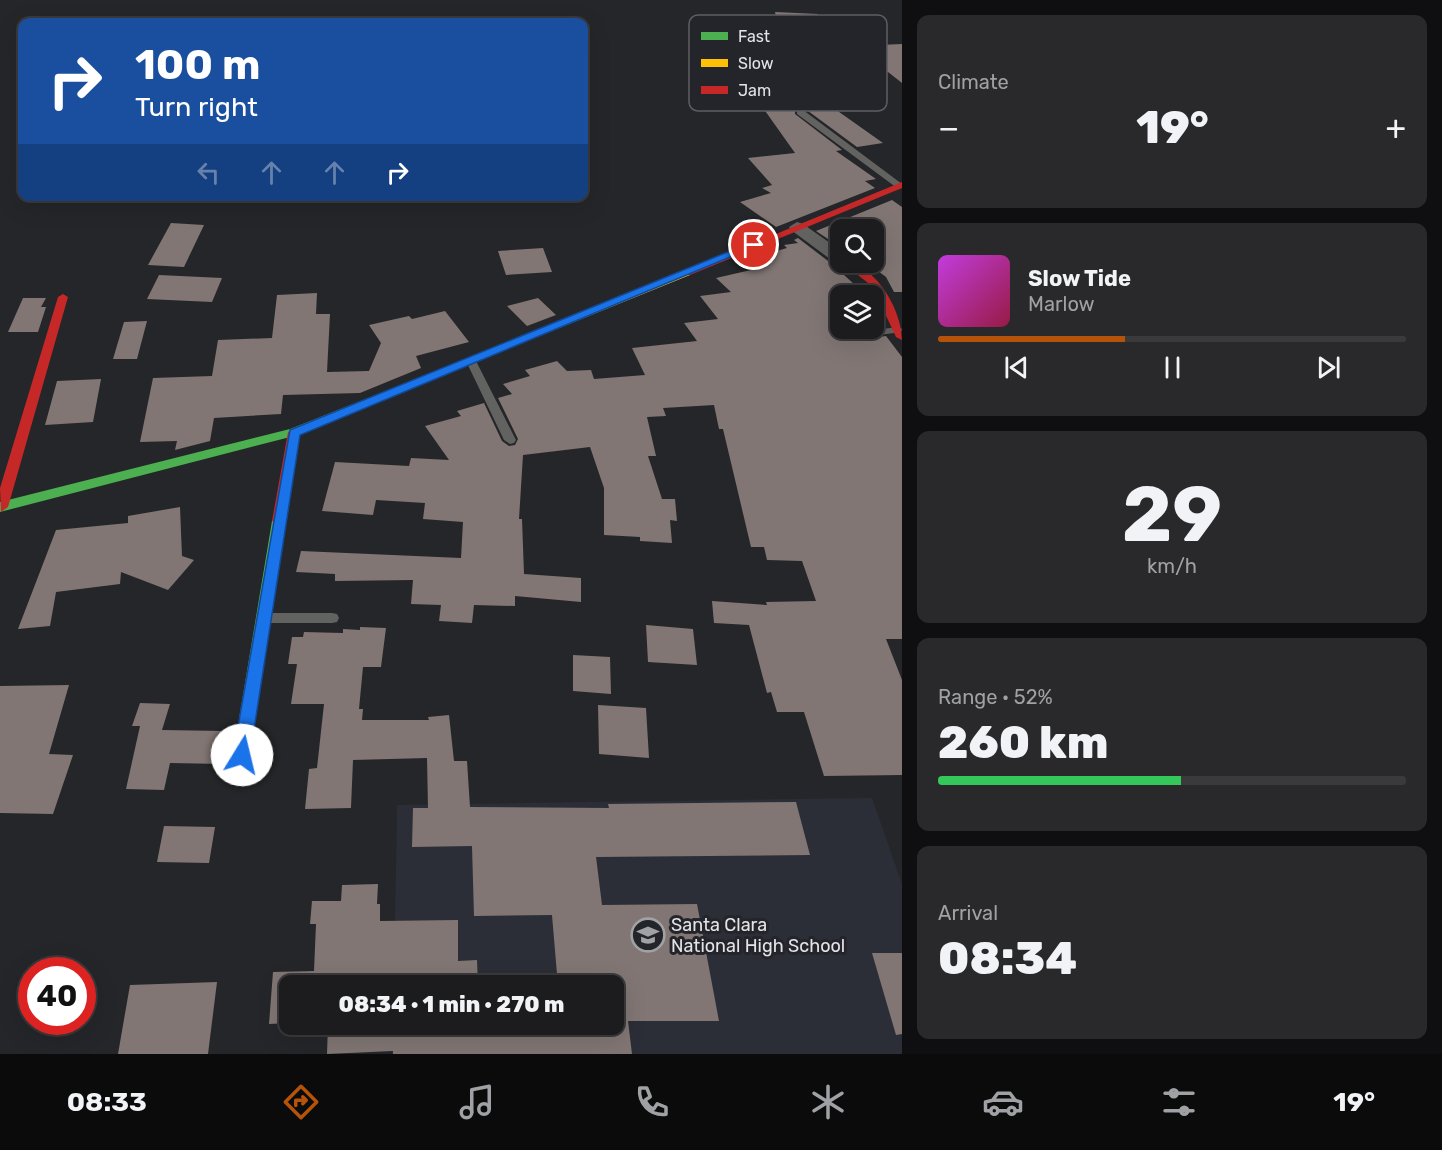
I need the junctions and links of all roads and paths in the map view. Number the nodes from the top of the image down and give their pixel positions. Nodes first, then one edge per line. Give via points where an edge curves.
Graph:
1 (800, 112) dead end
2 (901, 186) edge
3 (797, 227) junction
4 (830, 251) edge
5 (861, 273) edge
6 (63, 297) dead end
7 (900, 334) edge
8 (884, 335) edge
9 (471, 362) junction
10 (294, 432) junction
11 (510, 440) dead end
12 (1, 507) edge
13 (264, 618) junction
14 (332, 618) dead end
15 (242, 755) dead end

1 - 2 lane
2 - 3 main road
3 - 4 street
3 - 9 main road
5 - 7 main road via 876,284
6 - 12 main road
7 - 8 lane
9 - 10 main road
9 - 11 lane
10 - 12 main road
10 - 13 main road
13 - 14 lane
13 - 15 main road

